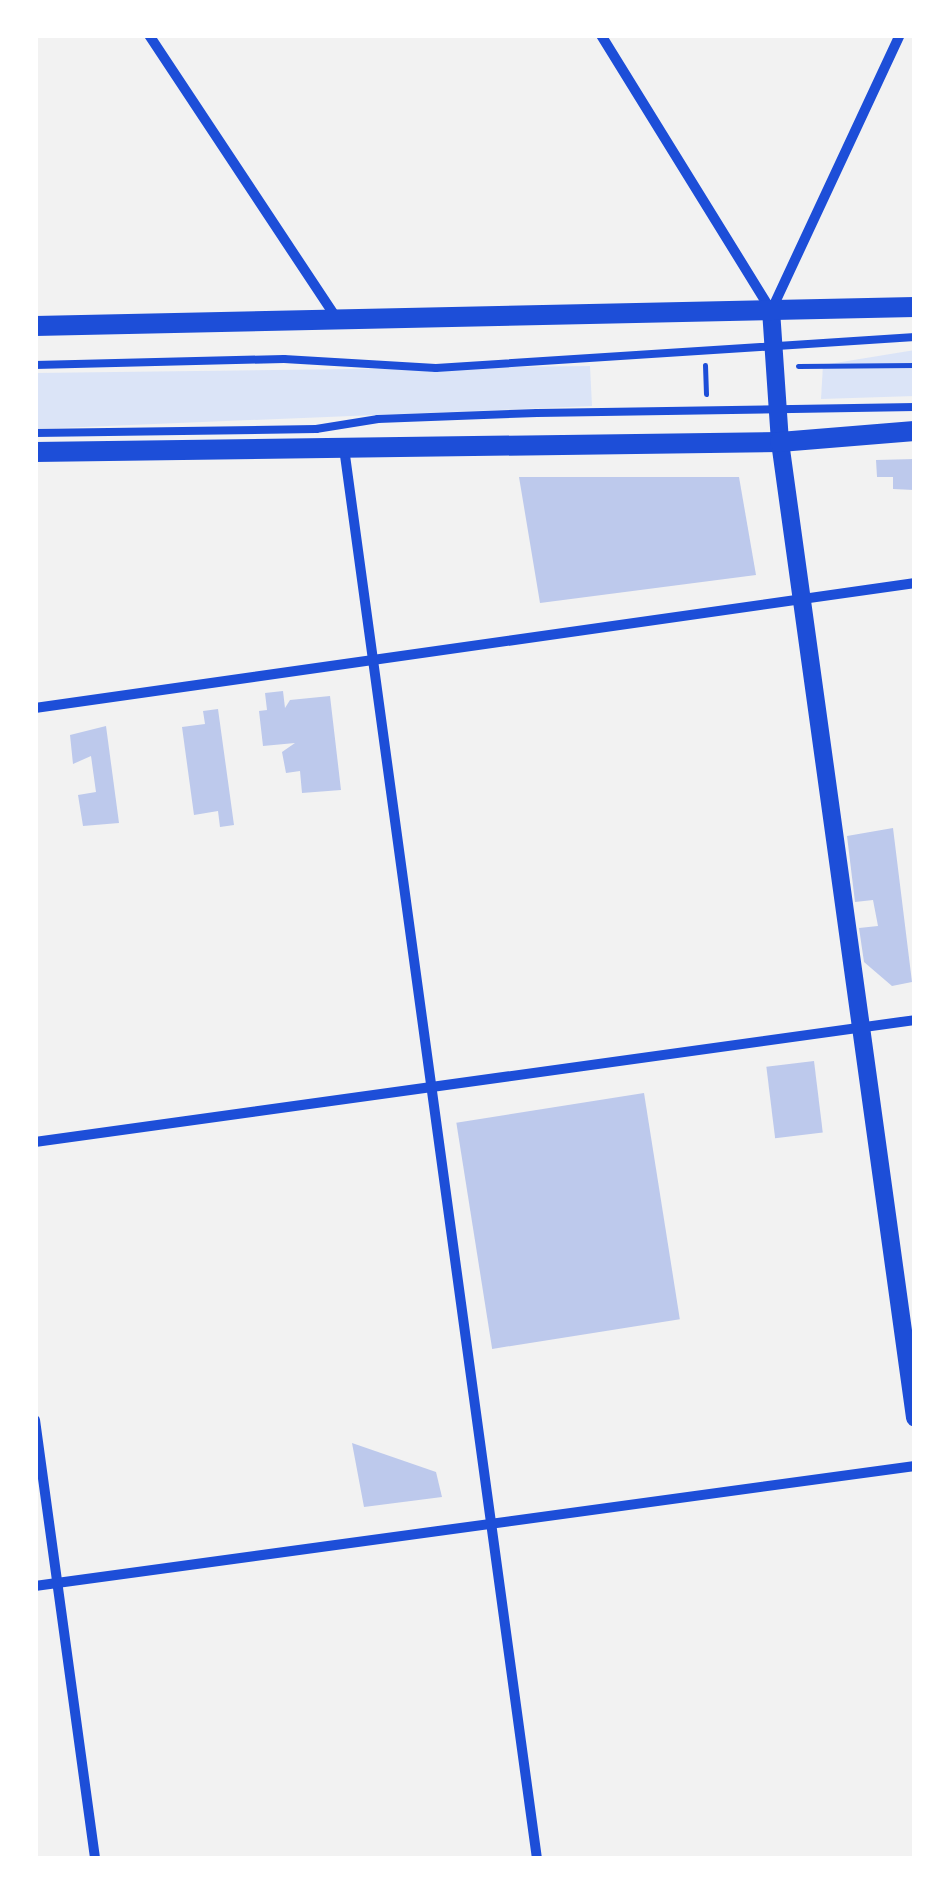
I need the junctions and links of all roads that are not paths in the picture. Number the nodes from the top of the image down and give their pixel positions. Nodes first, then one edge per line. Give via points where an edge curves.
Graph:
1 (149, 35) edge
2 (601, 35) edge
3 (900, 35) edge
4 (915, 307) edge
5 (771, 310) junction
6 (338, 320) junction
7 (35, 326) edge
8 (915, 336) edge
9 (770, 350) junction
10 (35, 365) edge
11 (915, 407) edge
12 (776, 410) junction
13 (915, 431) edge
14 (35, 433) edge
15 (780, 442) junction
16 (344, 448) junction
17 (35, 452) edge
18 (915, 584) edge
19 (800, 599) junction
20 (371, 661) junction
21 (35, 708) edge
22 (915, 1020) edge
23 (859, 1028) junction
24 (428, 1087) junction
25 (35, 1142) edge
26 (915, 1418) edge
27 (35, 1420) edge
28 (915, 1466) edge
29 (488, 1522) junction
30 (58, 1582) junction
31 (35, 1586) edge
32 (95, 1859) edge
33 (537, 1859) edge

1 - 6 street
2 - 5 street
3 - 5 street
4 - 5 main road
5 - 6 main road
5 - 9 street
6 - 7 main road
8 - 9 lane
9 - 10 lane via 436,368 284,359
9 - 12 street
11 - 12 lane
12 - 14 lane
12 - 15 street
13 - 15 main road
15 - 16 main road
15 - 19 street
16 - 17 main road
16 - 20 street
18 - 19 street
19 - 20 street
19 - 23 street
20 - 21 street
20 - 24 street
22 - 23 street
23 - 24 street
23 - 26 street
24 - 25 street
24 - 29 street
27 - 30 street
28 - 29 street
29 - 30 street
29 - 33 street
30 - 31 street
30 - 32 street

